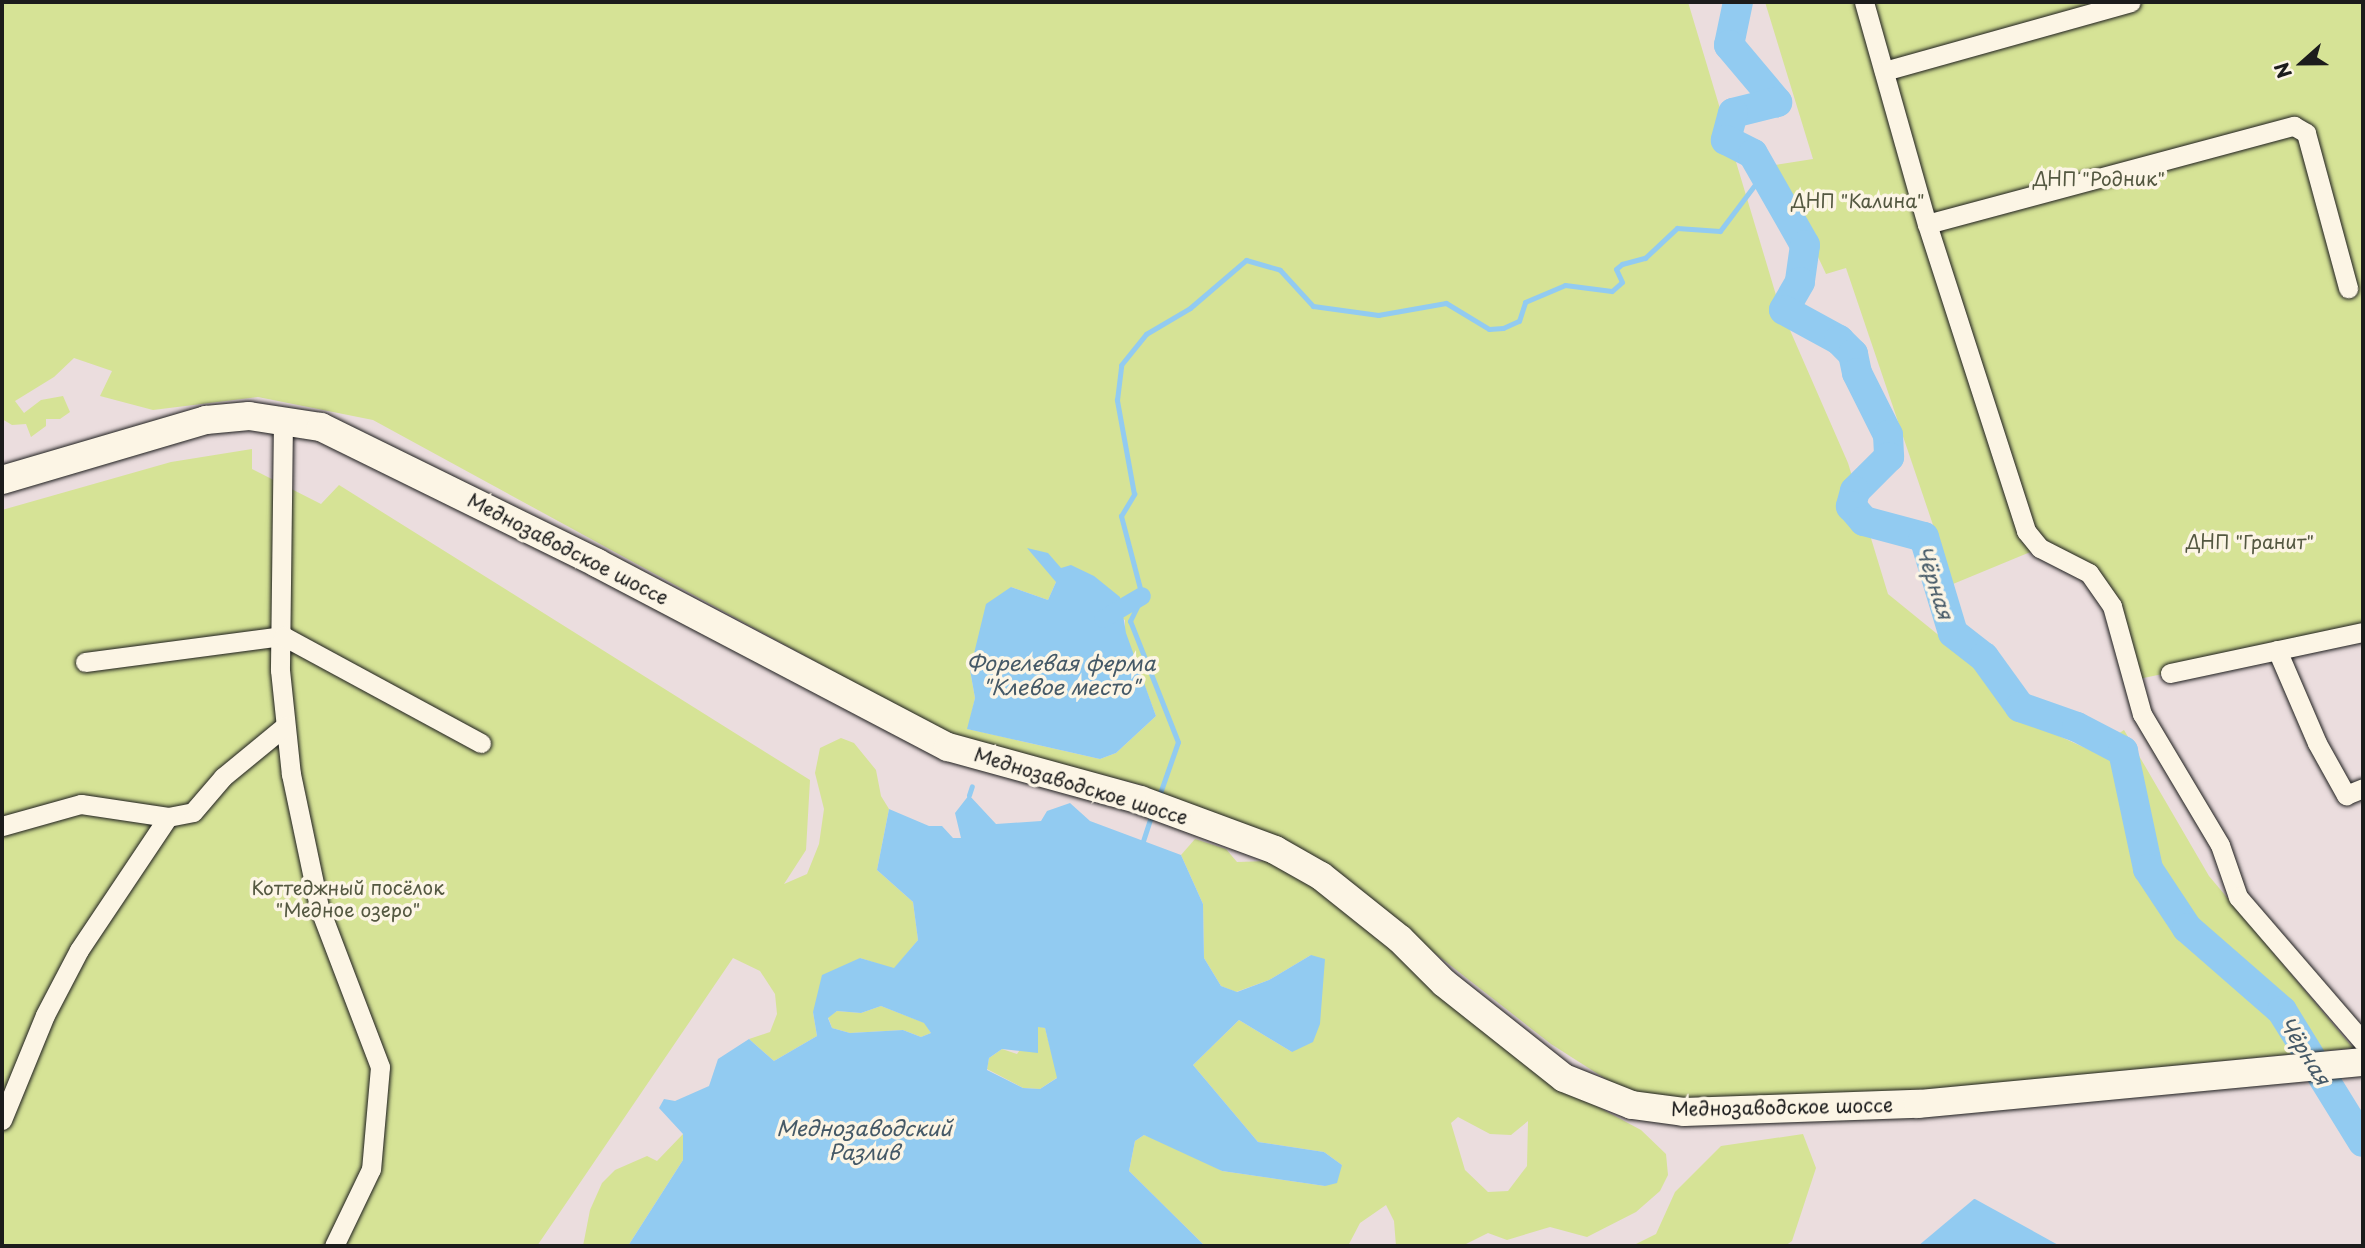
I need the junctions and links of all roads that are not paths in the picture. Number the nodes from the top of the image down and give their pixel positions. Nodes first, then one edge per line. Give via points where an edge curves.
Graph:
1 (1864, 2) edge
2 (2131, 2) edge
3 (1884, 71) junction
4 (1927, 224) junction
5 (2348, 288) dead end
6 (283, 420) junction
7 (2, 480) edge
8 (2363, 632) edge
9 (283, 636) junction
10 (2277, 650) junction
11 (85, 662) dead end
12 (2135, 680) junction
13 (285, 726) junction
14 (481, 743) dead end
15 (2363, 788) edge
16 (168, 817) junction
17 (2, 826) edge
18 (2363, 1042) edge
19 (2363, 1062) edge
20 (2, 1120) edge
21 (334, 1246) edge

1 - 3 street
2 - 3 street
3 - 4 street
4 - 5 street via 2294,126 2306,133
4 - 12 street via 2026,531 2040,548 2090,573 2112,606
6 - 7 main road, Меднозаводское шоссе via 205,420
6 - 9 street
6 - 19 main road, Меднозаводское шоссе via 360,443 948,747 1140,800 1275,850 1321,876 1400,939 1444,983 1564,1078 1632,1105 1684,1112 1918,1104
8 - 10 street
9 - 11 street
9 - 13 street
9 - 14 street
10 - 12 street
10 - 15 street via 2317,743 2346,795
12 - 18 street via 2142,714 2220,845 2238,897
13 - 16 street via 223,777 193,812
13 - 21 street via 319,907 380,1068 371,1169
16 - 17 street via 81,804
16 - 20 street via 79,950 44,1015

